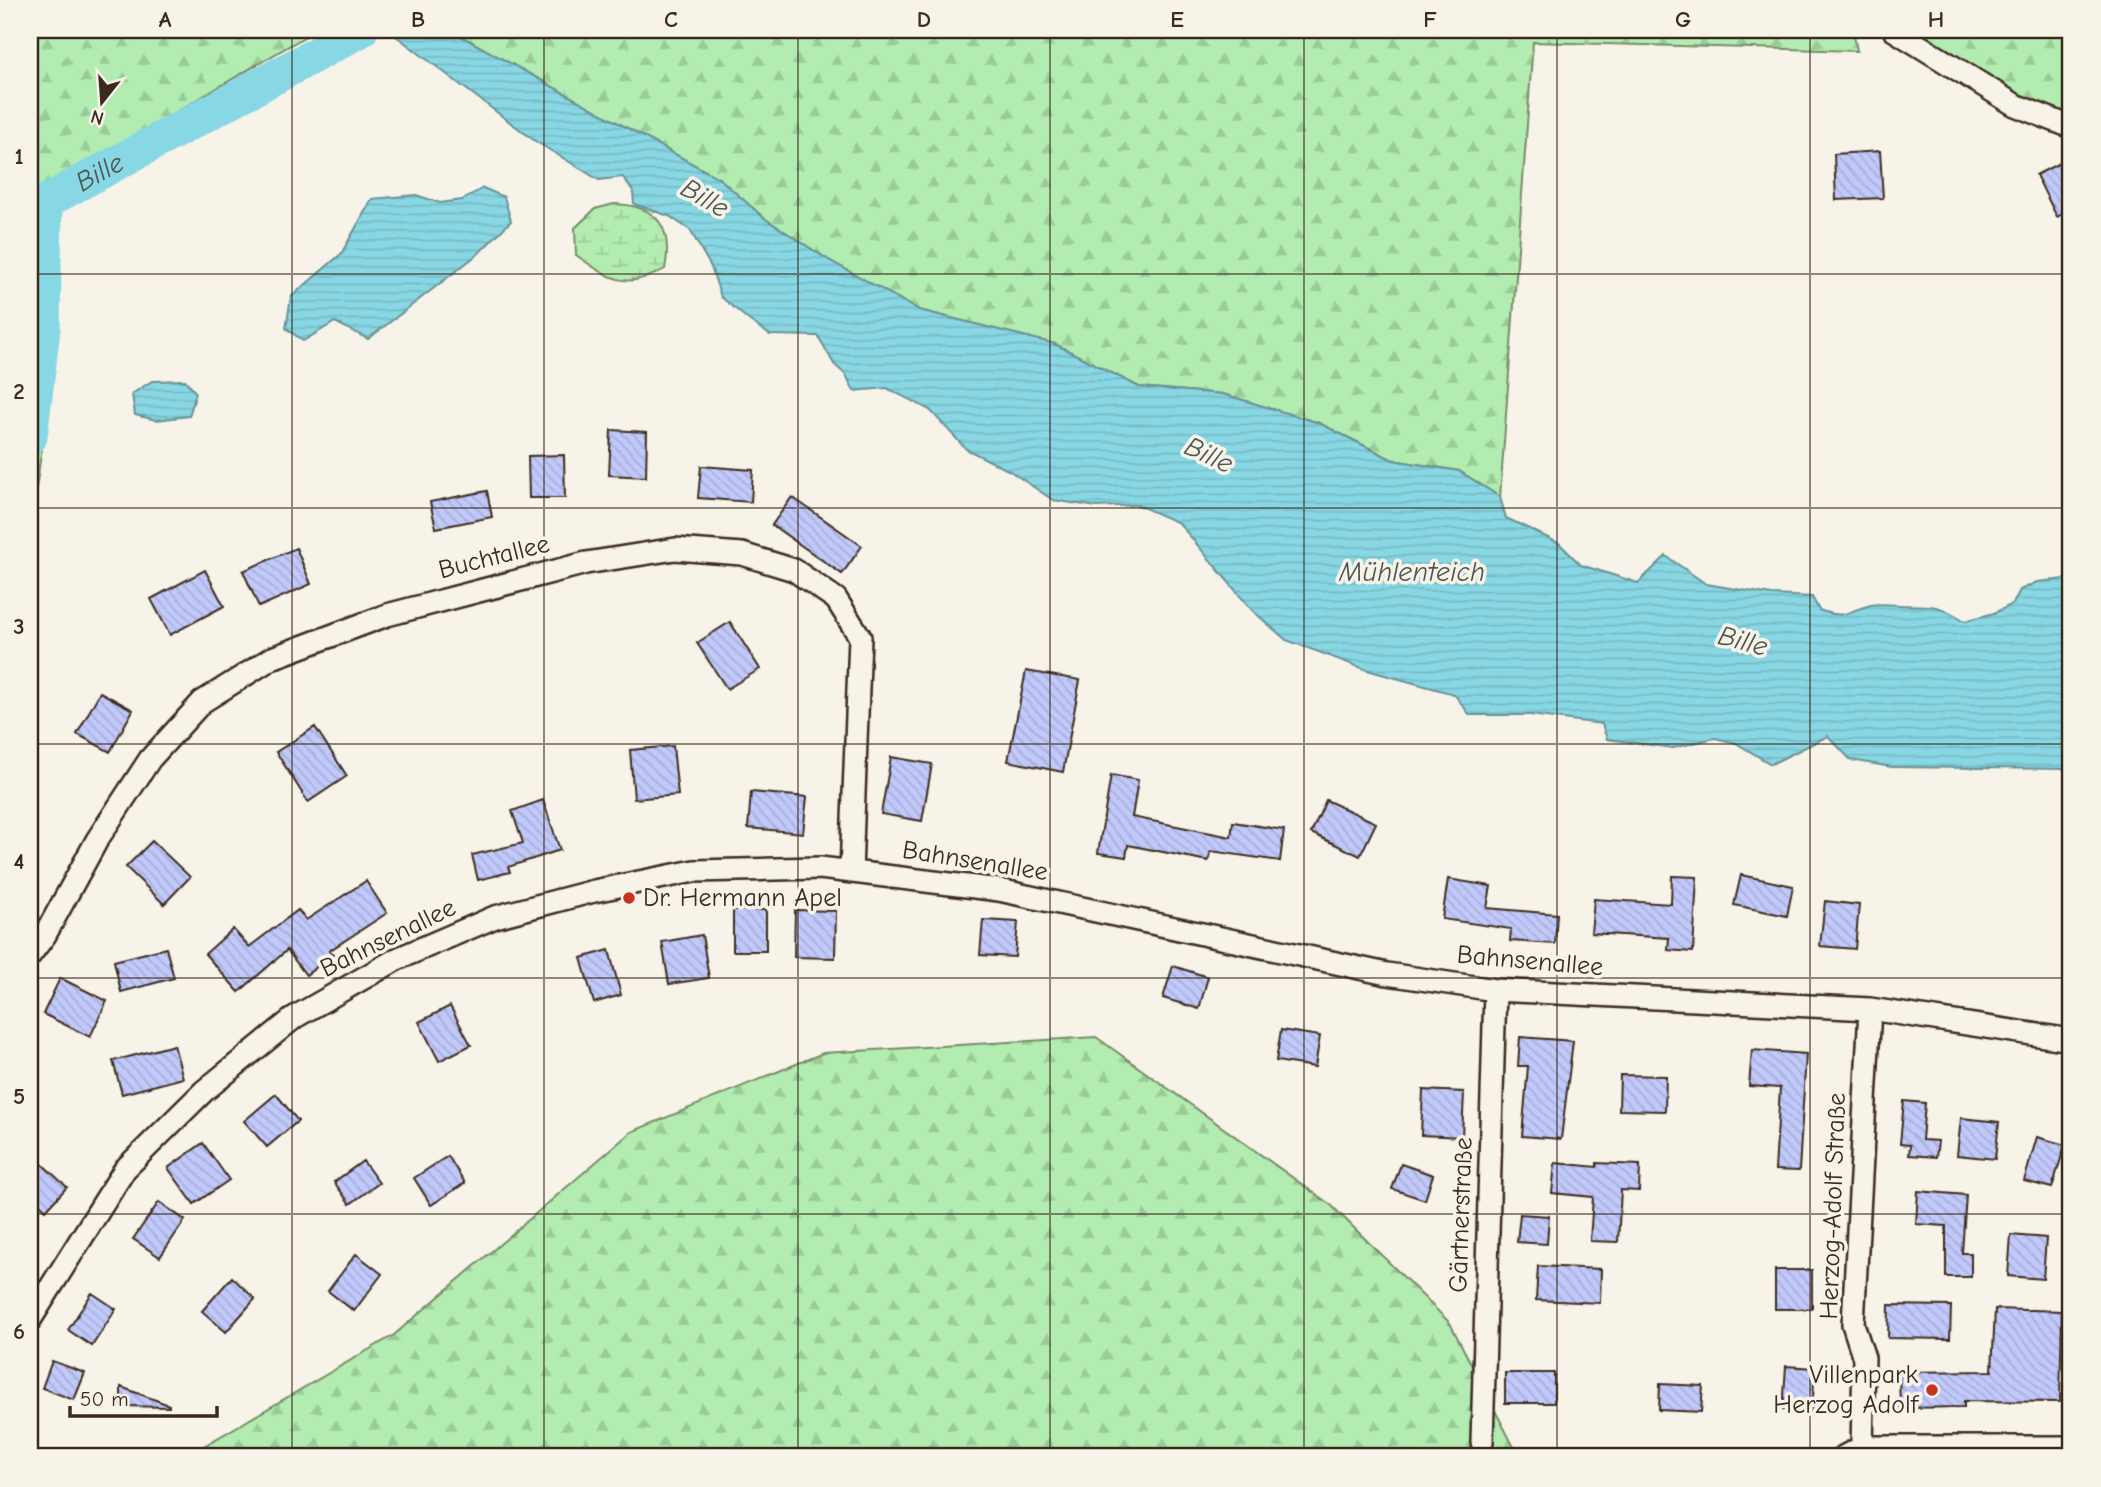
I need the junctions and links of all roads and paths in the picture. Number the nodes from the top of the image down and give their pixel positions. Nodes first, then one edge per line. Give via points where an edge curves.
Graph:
1 (1895, 31) edge
2 (2071, 127) edge
3 (851, 872) junction
4 (30, 955) edge
5 (1495, 990) junction
6 (1870, 1009) junction
7 (2071, 1040) edge
8 (30, 1320) edge
9 (1482, 1442) dead end
10 (2071, 1447) edge
11 (1853, 1452) edge

1 - 2 street via 2015,105
3 - 4 street, Buchtallee via 860,637 836,599 794,570 742,554 675,549 586,563 387,615 272,658 225,687 202,702 150,759
3 - 5 street, Bahnsenallee via 999,890 1387,974
3 - 8 street, Bahnsenallee via 820,868 694,871 495,917 397,960 295,1017 204,1091 125,1169
5 - 6 street, Bahnsenallee
5 - 9 street, Gärtnerstraße
6 - 7 street, Bahnsenallee
6 - 11 street, Herzog-Adolf Straße via 1853,1324 1864,1358
10 - 11 street

